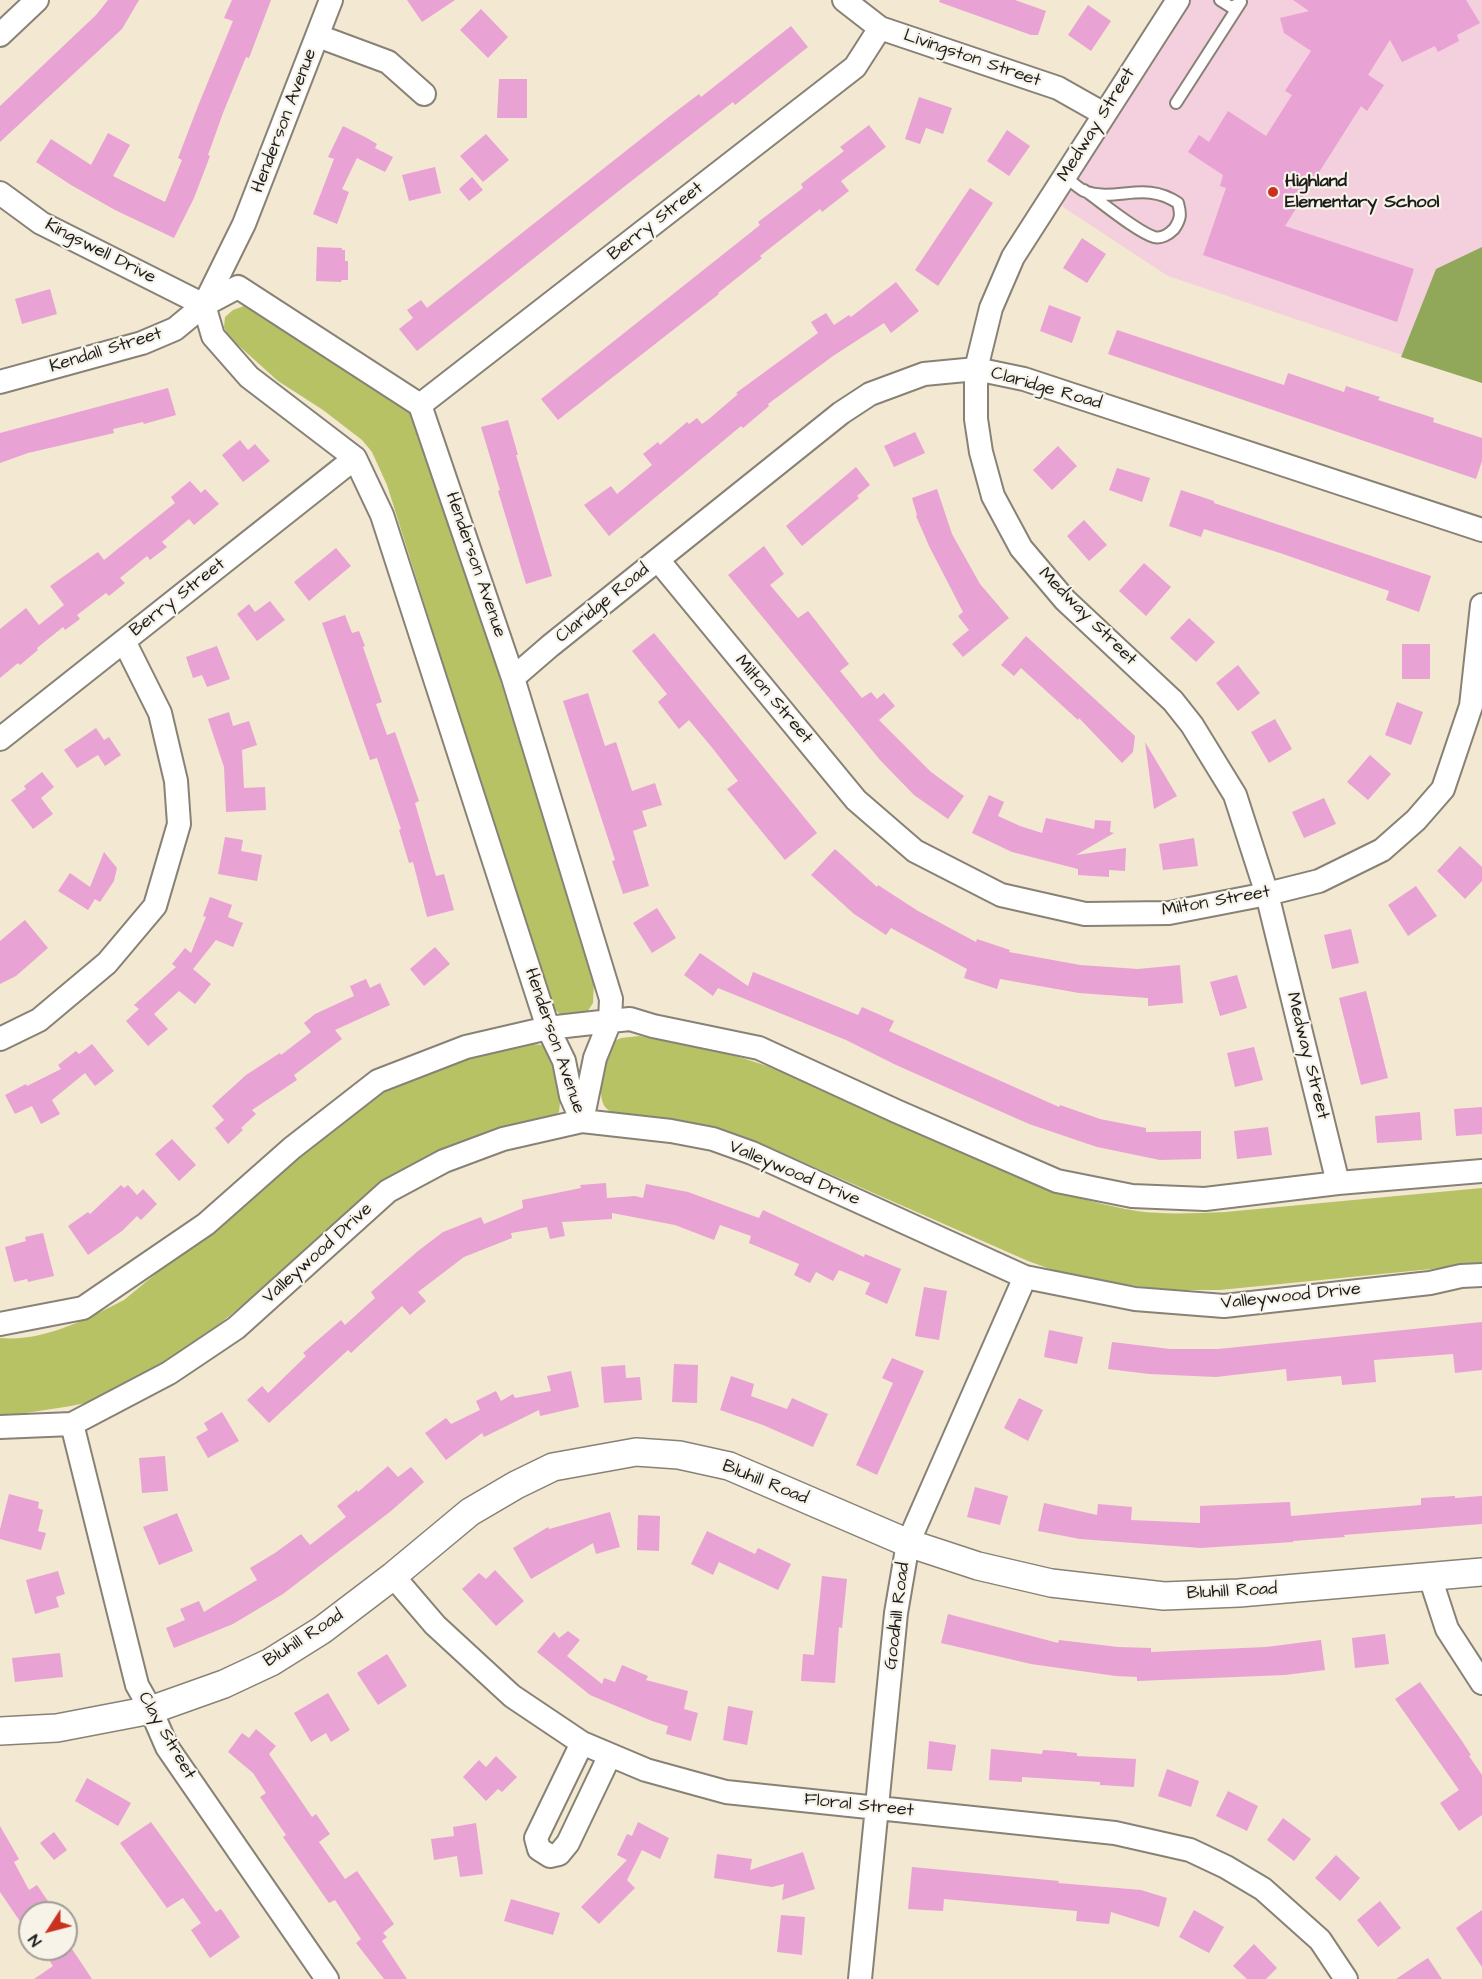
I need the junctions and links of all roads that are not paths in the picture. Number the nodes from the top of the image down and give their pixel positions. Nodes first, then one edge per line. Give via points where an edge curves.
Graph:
1 (37, 0) edge
2 (331, 0) edge
3 (844, 0) edge
4 (1178, 0) edge
5 (1220, 0) edge
6 (1242, 1) edge
7 (880, 28) junction
8 (0, 35) edge
9 (318, 36) junction
10 (424, 94) dead end
11 (1176, 103) dead end
12 (1104, 114) junction
13 (1065, 176) junction
14 (1083, 190) junction
15 (0, 192) edge
16 (204, 305) junction
17 (976, 369) junction
18 (0, 382) edge
19 (420, 405) junction
20 (355, 458) junction
21 (1482, 530) edge
22 (658, 560) junction
23 (1482, 605) edge
24 (124, 641) junction
25 (513, 678) junction
26 (0, 739) edge
27 (1267, 894) junction
28 (610, 1021) junction
29 (548, 1028) junction
30 (0, 1038) edge
31 (582, 1121) junction
32 (1482, 1171) edge
33 (1338, 1183) junction
34 (1482, 1275) edge
35 (1025, 1277) junction
36 (0, 1324) edge
37 (72, 1424) junction
38 (0, 1427) edge
39 (908, 1543) junction
40 (1482, 1572) edge
41 (393, 1576) junction
42 (1430, 1577) junction
43 (1482, 1683) edge
44 (151, 1710) junction
45 (0, 1731) edge
46 (582, 1743) junction
47 (610, 1755) junction
48 (877, 1809) junction
49 (327, 1979) edge
50 (860, 1979) edge
51 (1346, 1979) edge

1 - 8 street
2 - 9 street, Henderson Avenue
3 - 7 street, Livingston Street
4 - 12 street, Medway Street
5 - 6 lane via 1231,7
6 - 11 lane
7 - 12 street, Livingston Street via 1058,88
7 - 19 street, Berry Street via 855,67
9 - 10 street via 388,62
9 - 16 street, Henderson Avenue via 244,224
12 - 13 street, Medway Street
13 - 14 lane
13 - 17 street, Medway Street via 1013,257 991,308
14 - 14 lane via 1110,195 1136,191 1166,195 1178,203 1179,222 1170,234 1156,237
15 - 16 street, Kingswell Drive via 41,223
16 - 18 street, Kendall Street via 175,329 142,343
16 - 19 street via 238,287
16 - 20 street, Henderson Avenue via 213,336 249,377
17 - 21 street, Claridge Road via 1024,379
17 - 22 street, Claridge Road via 924,374 870,394
17 - 27 street, Medway Street via 976,419 981,452 993,496 1021,548 1065,600 1173,701 1192,725 1235,795
19 - 25 street, Henderson Avenue
20 - 24 street, Berry Street
20 - 29 street, Henderson Avenue via 382,515
22 - 25 street, Claridge Road
22 - 27 street, Milton Street via 856,800 915,851 1001,895 1085,914 1169,913
23 - 27 street, Milton Street via 1471,706 1443,789 1382,850 1320,881
24 - 26 street, Berry Street
24 - 30 street via 160,713 176,781 179,824 155,906 107,963 39,1020
25 - 28 street, Henderson Avenue via 611,999
27 - 33 street, Medway Street
28 - 29 street
28 - 31 street, Henderson Avenue via 595,1058
28 - 33 street via 630,1019 759,1048 1057,1181 1132,1196 1205,1199
29 - 31 street, Henderson Avenue via 564,1061 571,1096
29 - 36 street via 466,1047 378,1082 292,1148 206,1224 82,1308
31 - 35 street, Valleywood Drive via 671,1131 733,1146
31 - 37 street, Valleywood Drive via 503,1139 444,1161 388,1191 236,1328 170,1373
32 - 33 street
34 - 35 street, Valleywood Drive via 1224,1306 1135,1299
35 - 39 street, Goodhill Road
37 - 38 street, Valleywood Drive
37 - 44 street, Clay Street via 137,1685
39 - 41 street, Bluhill Road via 729,1466 679,1455 636,1452 553,1467 516,1485 470,1512
39 - 42 street, Bluhill Road via 978,1566 1051,1583 1164,1596
39 - 48 street, Goodhill Road via 896,1613
40 - 42 street, Bluhill Road
41 - 44 street, Bluhill Road via 272,1662
41 - 46 street, Floral Street via 435,1625 512,1696
42 - 43 street via 1447,1629
44 - 45 street, Bluhill Road via 57,1728
44 - 49 street, Clay Street via 167,1747
46 - 47 street, Floral Street
46 - 47 street via 536,1838 539,1849 550,1856 560,1854 568,1843
47 - 48 street, Floral Street via 646,1770 726,1792
48 - 50 street, Goodhill Road
48 - 51 street, Floral Street via 1115,1833 1190,1850 1263,1889 1320,1940

